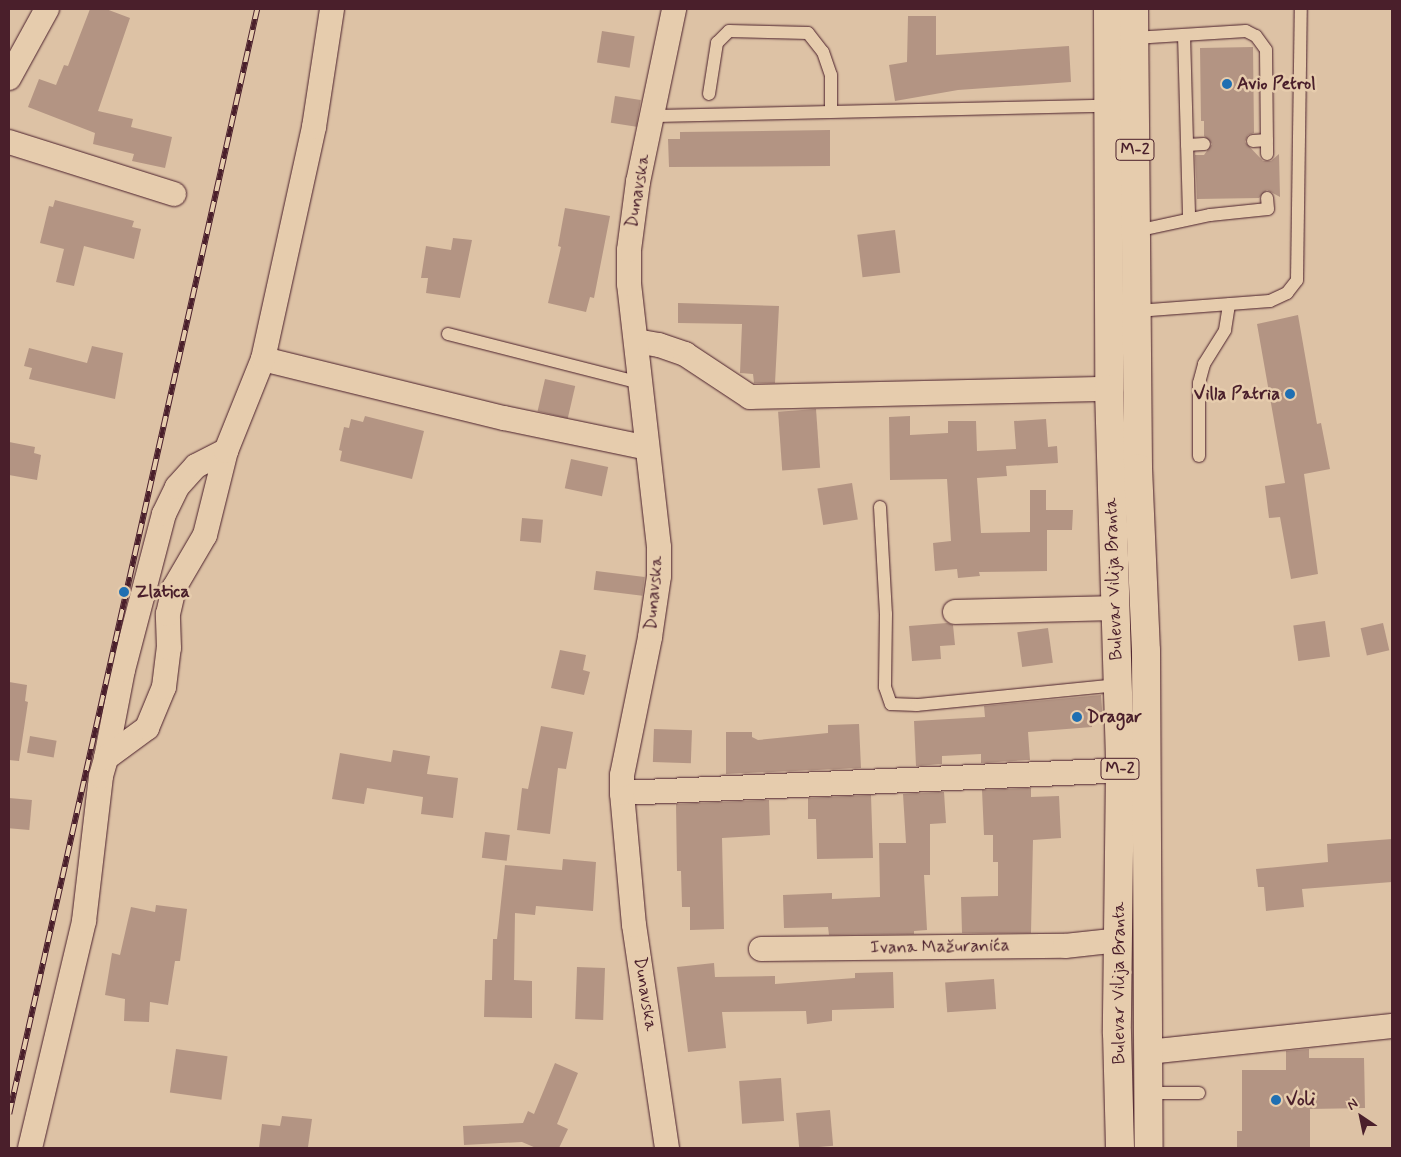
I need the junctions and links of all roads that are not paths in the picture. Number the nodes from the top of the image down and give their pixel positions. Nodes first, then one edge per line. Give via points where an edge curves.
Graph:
1 (47, 9) edge
2 (332, 9) edge
3 (674, 9) edge
4 (1108, 9) edge
5 (1134, 9) edge
6 (1301, 9) edge
7 (1184, 35) junction
8 (1134, 38) junction
9 (10, 74) edge
10 (709, 94) dead end
11 (1108, 106) junction
12 (831, 111) junction
13 (652, 116) junction
14 (1267, 140) junction
15 (1253, 141) dead end
16 (9, 142) edge
17 (1204, 144) dead end
18 (1187, 145) junction
19 (1267, 154) dead end
20 (174, 194) dead end
21 (1267, 198) dead end
22 (1189, 219) junction
23 (1136, 231) junction
24 (1229, 304) junction
25 (1137, 311) junction
26 (448, 334) dead end
27 (636, 341) junction
28 (263, 359) junction
29 (640, 382) junction
30 (1109, 389) junction
31 (646, 448) junction
32 (226, 451) junction
33 (1199, 456) dead end
34 (880, 507) dead end
35 (1115, 608) junction
36 (955, 612) dead end
37 (1117, 685) junction
38 (106, 758) junction
39 (1120, 770) junction
40 (622, 793) junction
41 (1119, 940) junction
42 (761, 949) dead end
43 (1392, 1026) edge
44 (1148, 1052) junction
45 (1199, 1092) dead end
46 (1149, 1093) junction
47 (30, 1148) edge
48 (667, 1148) edge
49 (1120, 1148) edge
50 (1149, 1148) edge

1 - 9 street
2 - 28 street via 314,127
3 - 13 street, Dunavska
4 - 11 main road, Bulevar Vilija Branta / M-2
5 - 8 main road, Bulevar Vilija Branta / M-2
6 - 24 lane via 1299,272 1292,287 1279,298
7 - 8 lane
7 - 14 lane via 1246,31 1262,42 1266,50
7 - 18 lane
8 - 23 main road, Bulevar Vilija Branta / M-2
10 - 12 lane via 717,43 729,31 808,34 823,52 831,75
11 - 12 lane
11 - 30 main road, Bulevar Vilija Branta / M-2
12 - 13 lane
13 - 27 street, Dunavska via 638,182 629,250
14 - 15 lane
14 - 19 lane
16 - 20 street
17 - 18 lane
18 - 22 lane
21 - 22 lane via 1268,209
22 - 23 lane
23 - 25 main road, Bulevar Vilija Branta / M-2
24 - 25 lane
24 - 33 lane via 1225,330 1201,374
25 - 44 main road, Bulevar Vilija Branta / M-2 via 1138,468 1146,651
26 - 29 lane
27 - 29 street, Dunavska
27 - 30 street via 685,354 750,397
28 - 31 street via 504,418
28 - 32 street
29 - 31 street, Dunavska
30 - 35 main road, Bulevar Vilija Branta / M-2
31 - 40 street, Dunavska via 659,547 659,576
32 - 38 street via 196,466 177,487 164,514 141,612 123,670
32 - 38 street via 205,535 174,588 168,614 169,648 164,687 148,728
34 - 37 lane via 886,614 885,687 891,704 909,706
35 - 36 street
35 - 37 main road, Bulevar Vilija Branta / M-2
37 - 39 main road, Bulevar Vilija Branta / M-2
38 - 47 street via 101,776 84,921
39 - 40 street
39 - 41 main road, Bulevar Vilija Branta / M-2
40 - 48 street, Dunavska via 634,925
41 - 42 street, Ivana Mažuranića via 1065,946
41 - 49 main road, Bulevar Vilija Branta / M-2
43 - 44 street
44 - 46 main road, Bulevar Vilija Branta / M-2
45 - 46 lane
46 - 50 main road, Bulevar Vilija Branta / M-2

